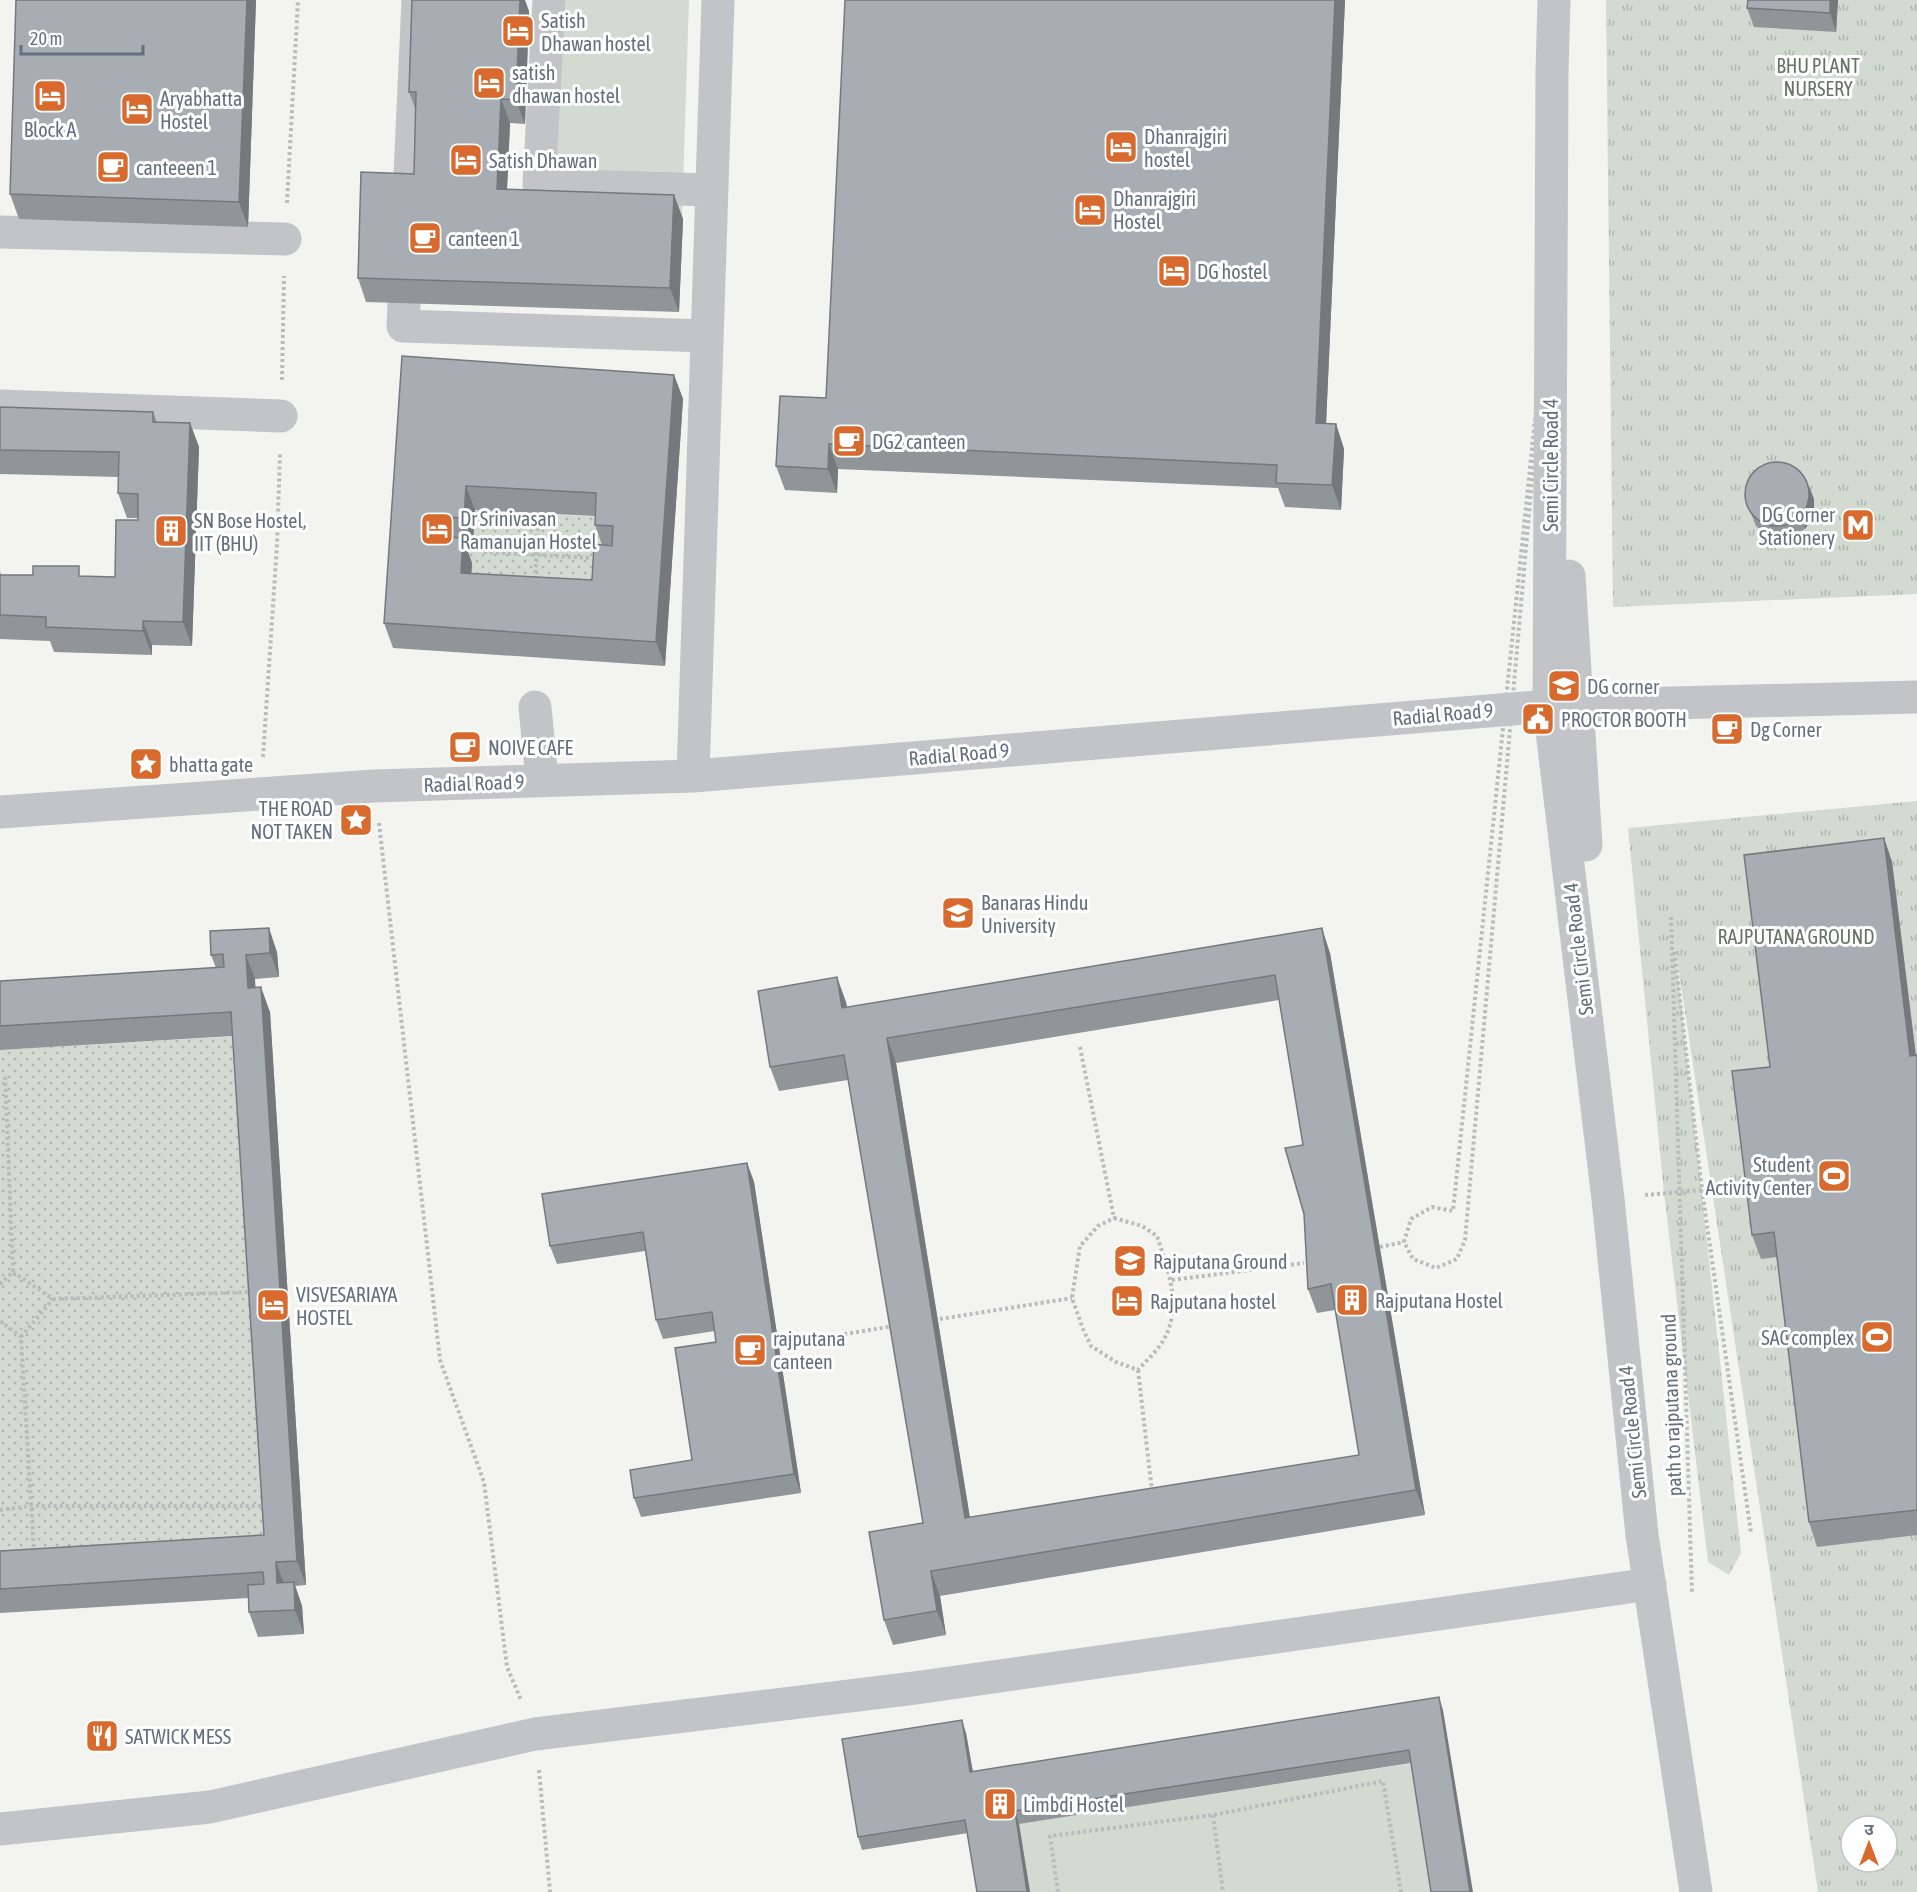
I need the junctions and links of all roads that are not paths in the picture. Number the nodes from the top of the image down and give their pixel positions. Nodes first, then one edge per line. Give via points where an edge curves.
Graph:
1 (418, 0) edge
2 (549, 0) edge
3 (718, 0) edge
4 (1554, 0) edge
5 (712, 190) junction
6 (0, 232) edge
7 (285, 239) dead end
8 (707, 336) junction
9 (0, 406) edge
10 (280, 416) dead end
11 (1917, 697) edge
12 (1563, 705) junction
13 (535, 707) dead end
14 (693, 776) junction
15 (542, 780) junction
16 (0, 812) edge
17 (1650, 1584) junction
18 (0, 1828) edge
19 (1696, 1892) edge

1 - 8 street via 403,326
2 - 5 street via 539,185
3 - 5 street
4 - 12 street, Semi Circle Road 4 via 1550,275
5 - 8 street
6 - 7 street
8 - 14 street
9 - 10 street
11 - 12 street, Radial Road 9
12 - 14 street, Radial Road 9
12 - 17 street, Semi Circle Road 4 via 1608,1199
13 - 15 street
14 - 15 street, Radial Road 9
15 - 16 street, Radial Road 9 via 374,786
17 - 18 street via 915,1688 535,1734 210,1807
17 - 19 street, Semi Circle Road 4

